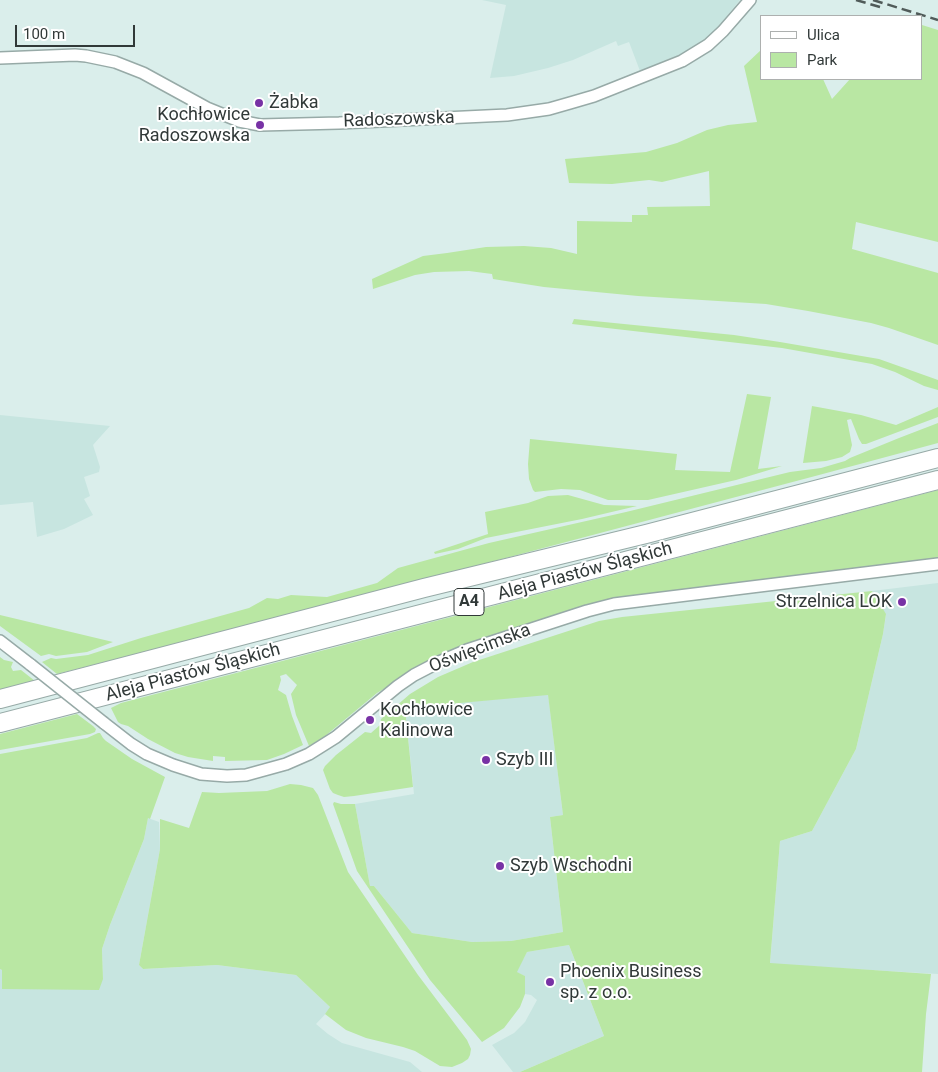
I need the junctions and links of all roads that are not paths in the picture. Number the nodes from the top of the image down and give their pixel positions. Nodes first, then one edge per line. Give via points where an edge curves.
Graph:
1 (750, 0) edge
2 (0, 58) edge
3 (938, 458) edge
4 (938, 480) edge
5 (938, 564) edge
6 (0, 641) edge
7 (0, 699) edge
8 (0, 723) edge

1 - 2 street, Radoszowska via 715,39 682,60 594,96 549,109 507,116 260,124 239,121 207,108 144,73 114,62 75,55
3 - 7 highway, Aleja Piastów Śląskich / A4
4 - 8 highway, Aleja Piastów Śląskich / A4
5 - 6 street, Oświęcimska, bridge via 629,602 587,612 439,662 398,686 336,737 309,754 272,769 246,775 201,774 147,754

